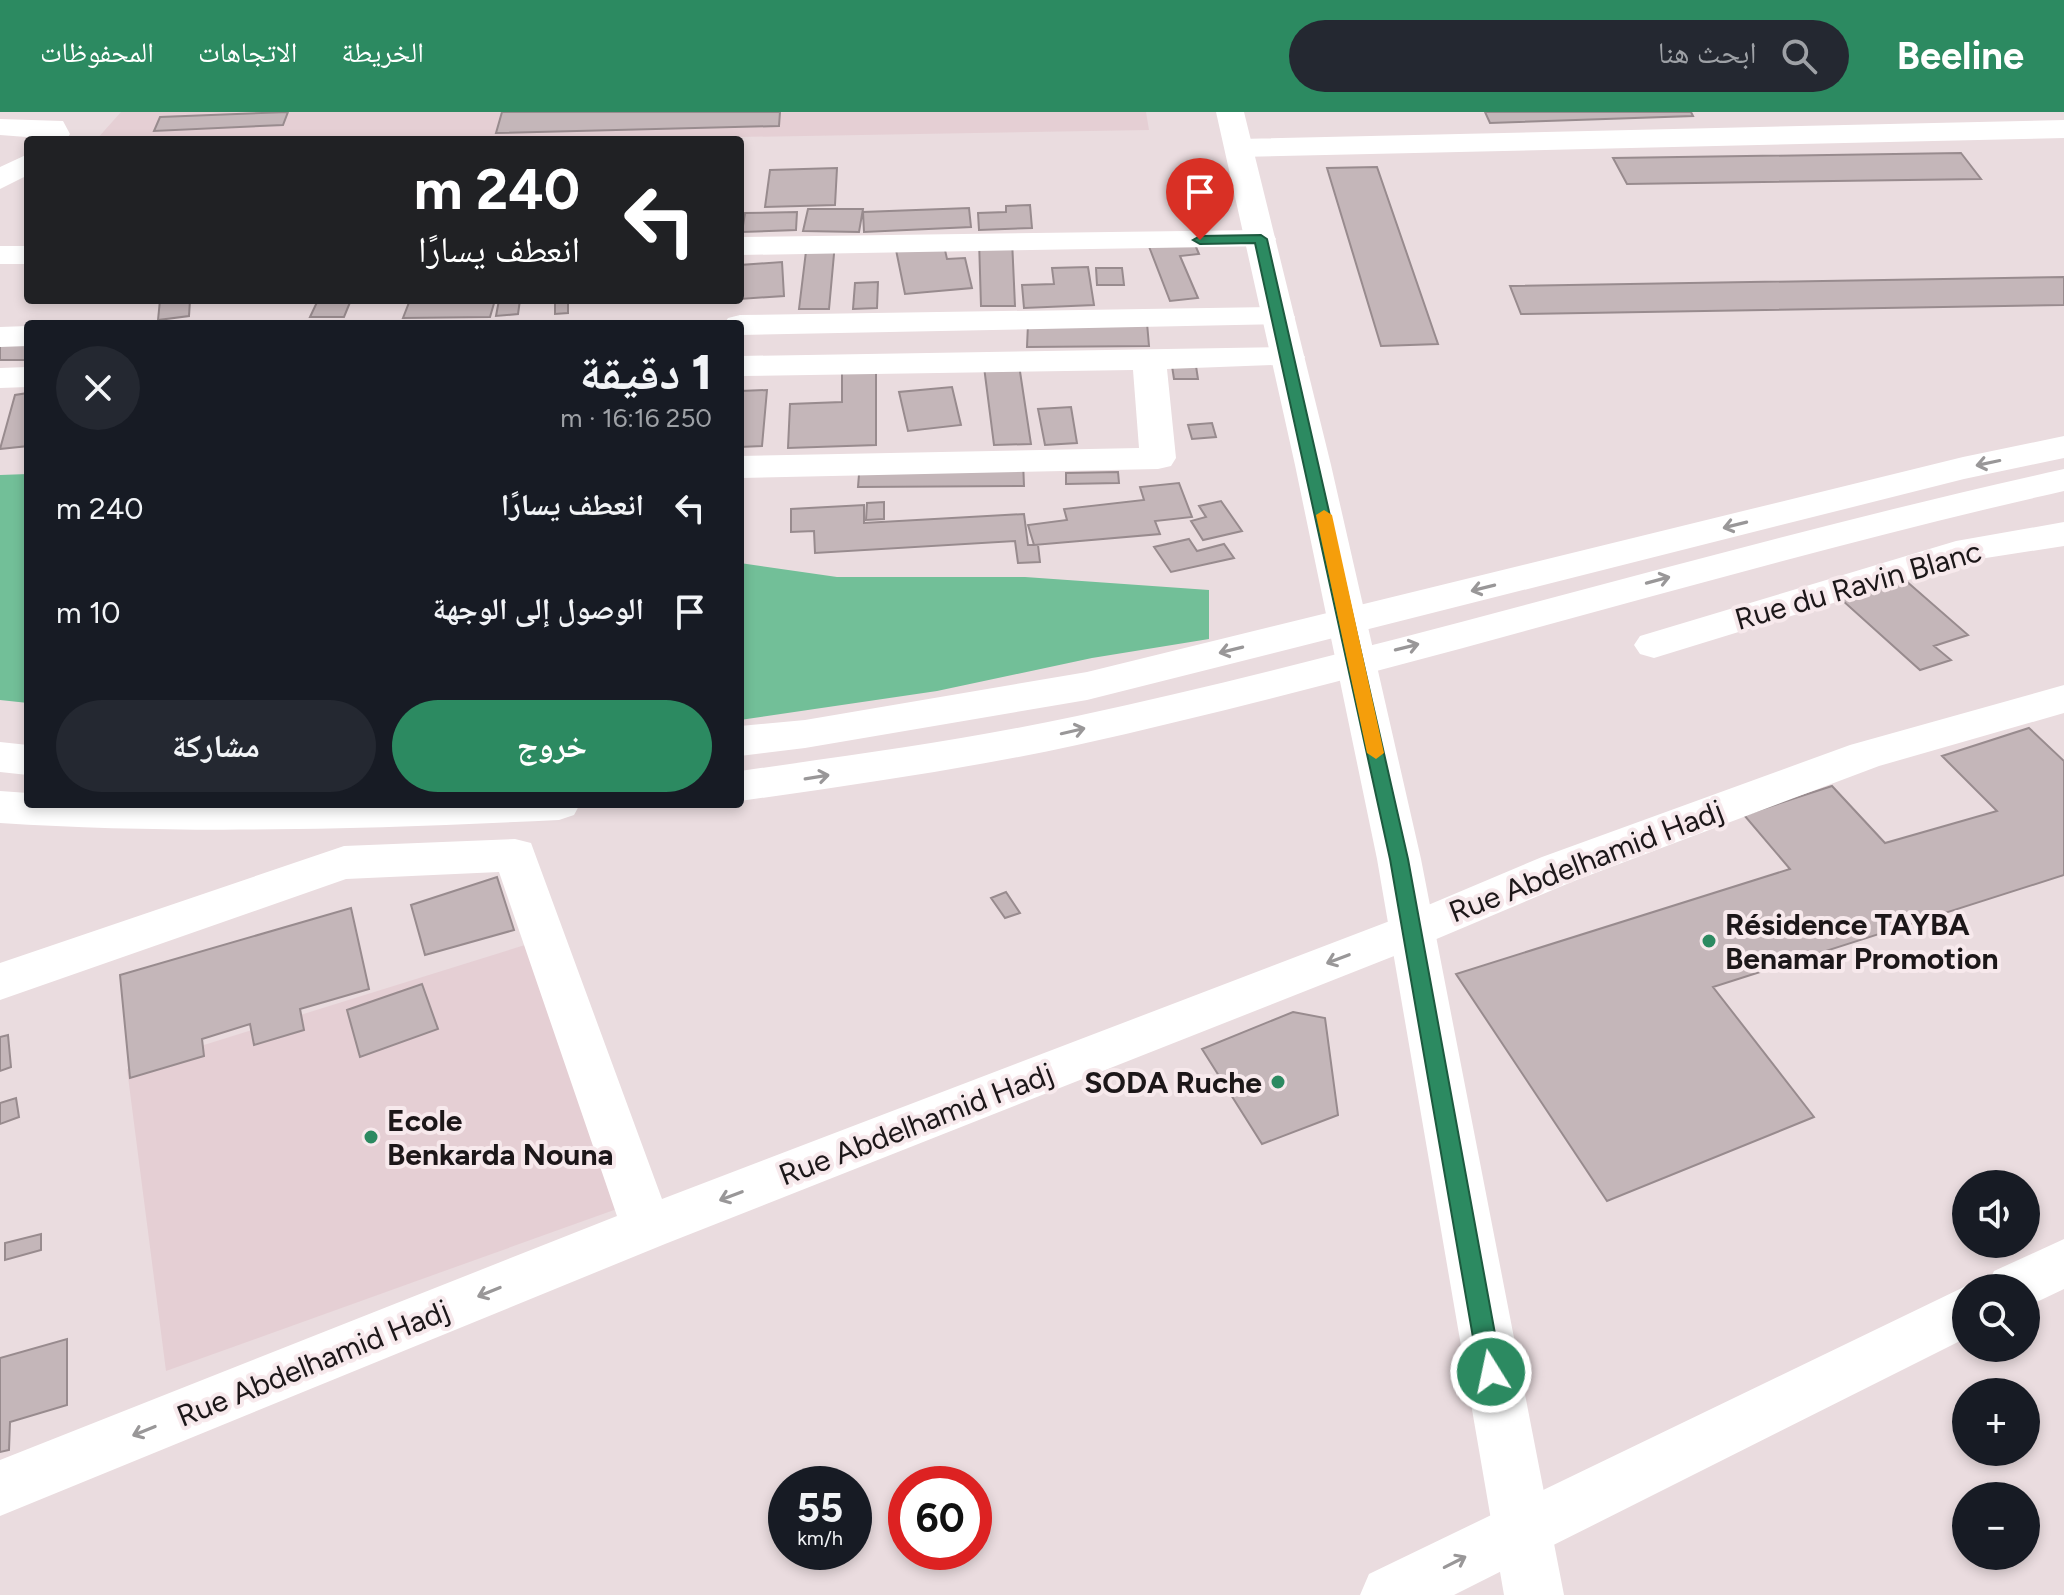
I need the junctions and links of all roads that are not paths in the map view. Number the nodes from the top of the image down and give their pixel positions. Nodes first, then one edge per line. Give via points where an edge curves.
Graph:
1 (1230, 112) edge
2 (0, 127) edge
3 (2064, 129) edge
4 (54, 136) edge
5 (1240, 148) junction
6 (1261, 239) junction
7 (744, 246) edge
8 (0, 255) edge
9 (24, 255) edge
10 (1279, 317) junction
11 (744, 325) edge
12 (24, 336) edge
13 (0, 337) edge
14 (1288, 357) junction
15 (1149, 360) junction
16 (744, 366) edge
17 (24, 377) edge
18 (0, 378) edge
19 (2064, 447) edge
20 (744, 467) edge
21 (2064, 480) edge
22 (2064, 534) edge
23 (1654, 645) dead end
24 (2064, 699) edge
25 (744, 741) edge
26 (0, 757) edge
27 (24, 760) edge
28 (744, 785) edge
29 (0, 807) edge
30 (487, 808) edge
31 (1411, 931) junction
32 (0, 982) edge
33 (647, 1228) junction
34 (2064, 1263) edge
35 (2040, 1275) edge
36 (1952, 1318) edge
37 (0, 1488) edge
38 (1519, 1529) junction
39 (1390, 1595) edge
40 (1534, 1595) edge

1 - 5 main road
2 - 4 main road via 53,127
3 - 5 main road
5 - 6 main road
6 - 7 main road
6 - 10 main road
8 - 9 main road
10 - 11 main road
10 - 14 main road
12 - 13 main road
14 - 15 main road
14 - 31 main road
15 - 16 main road
15 - 20 main road via 1158,458
17 - 18 main road
19 -> 25 main road via 1087,686
28 -> 21 main road via 1000,748 1133,718 1826,536
22 - 23 main road, Rue du Ravin Blanc via 1969,549
24 - 31 main road, Rue Abdelhamid Hadj via 1865,755 1558,869
26 - 27 main road
29 - 30 main road via 198,816
31 -> 33 main road, Rue Abdelhamid Hadj
31 - 38 main road
32 - 33 main road via 344,863 515,855
33 -> 37 main road, Rue Abdelhamid Hadj
34 - 35 main road
36 - 38 main road
39 -> 38 main road
38 - 40 main road

